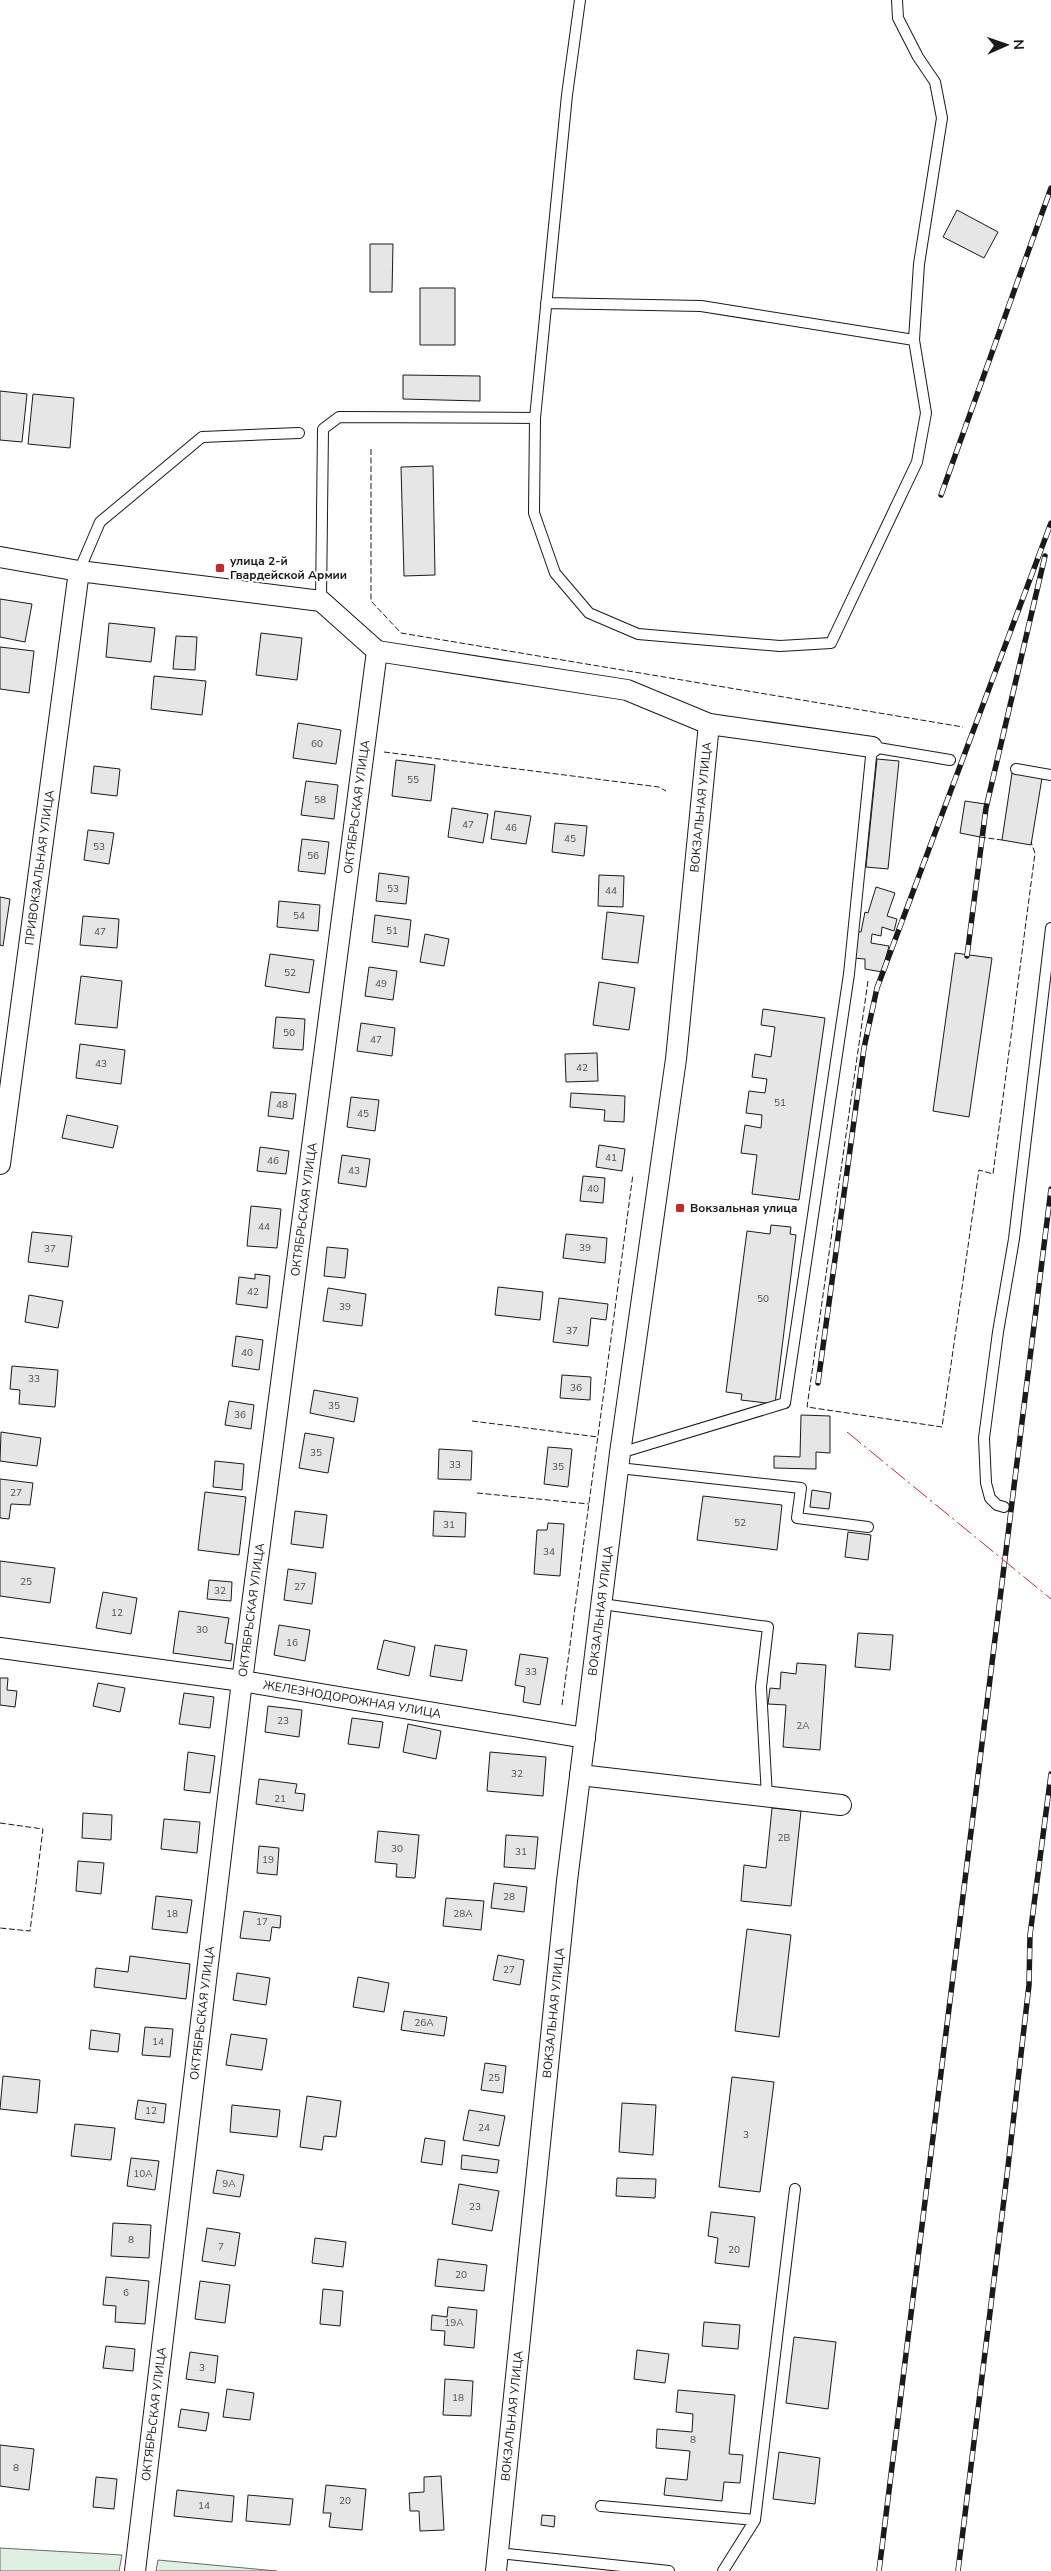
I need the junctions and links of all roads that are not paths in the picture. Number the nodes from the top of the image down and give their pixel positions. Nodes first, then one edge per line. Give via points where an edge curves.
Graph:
1 (580, 0) edge
2 (897, 0) edge
3 (546, 304) junction
4 (914, 340) junction
5 (535, 418) junction
6 (299, 434) dead end
7 (0, 557) edge
8 (79, 571) junction
9 (321, 601) junction
10 (377, 651) junction
11 (709, 724) junction
12 (872, 747) junction
13 (950, 760) dead end
14 (1016, 769) dead end
15 (1051, 774) edge
16 (1051, 928) edge
17 (0, 1164) edge
18 (620, 1460) junction
19 (1004, 1507) dead end
20 (868, 1527) dead end
21 (602, 1604) junction
22 (0, 1648) edge
23 (242, 1681) junction
24 (585, 1738) junction
25 (580, 1775) junction
26 (767, 1797) junction
27 (841, 1806) dead end
28 (795, 2189) dead end
29 (601, 2506) dead end
30 (755, 2520) junction
31 (497, 2562) edge
32 (135, 2571) edge
33 (669, 2571) edge
34 (723, 2571) edge

1 - 3 lane
2 - 4 lane via 898,18 935,82 942,118 919,264
3 - 4 lane via 701,306
3 - 5 lane
4 - 5 lane via 926,413 917,462 830,643 780,646 638,634 588,613 555,573 534,513
5 - 9 lane via 339,417 323,428
6 - 8 lane via 202,437 100,522
7 - 8 street
8 - 9 street
8 - 17 street, ПРИВОКЗАЛЬНАЯ УЛИЦА
9 - 10 street
10 - 11 street, ВОКЗАЛЬНАЯ УЛИЦА via 627,690
10 - 23 street, ОКТЯБРЬСКАЯ УЛИЦА
11 - 12 street
11 - 18 street, ВОКЗАЛЬНАЯ УЛИЦА via 676,1059
12 - 13 lane
12 - 18 lane via 849,974 786,1403
14 - 15 lane
16 - 19 lane via 1014,1239 984,1438 990,1498
18 - 20 lane via 801,1488 797,1518
18 - 21 street, ВОКЗАЛЬНАЯ УЛИЦА
21 - 24 street, ВОКЗАЛЬНАЯ УЛИЦА
21 - 26 lane via 768,1628 761,1687
22 - 23 street, ЖЕЛЕЗНОДОРОЖНАЯ УЛИЦА
23 - 24 street, ЖЕЛЕЗНОДОРОЖНАЯ УЛИЦА
23 - 32 street, ОКТЯБРЬСКАЯ УЛИЦА
24 - 25 street, ВОКЗАЛЬНАЯ УЛИЦА
25 - 26 street
25 - 31 street, ВОКЗАЛЬНАЯ УЛИЦА
26 - 27 street
28 - 30 lane
29 - 30 lane
30 - 34 lane
31 - 33 lane

